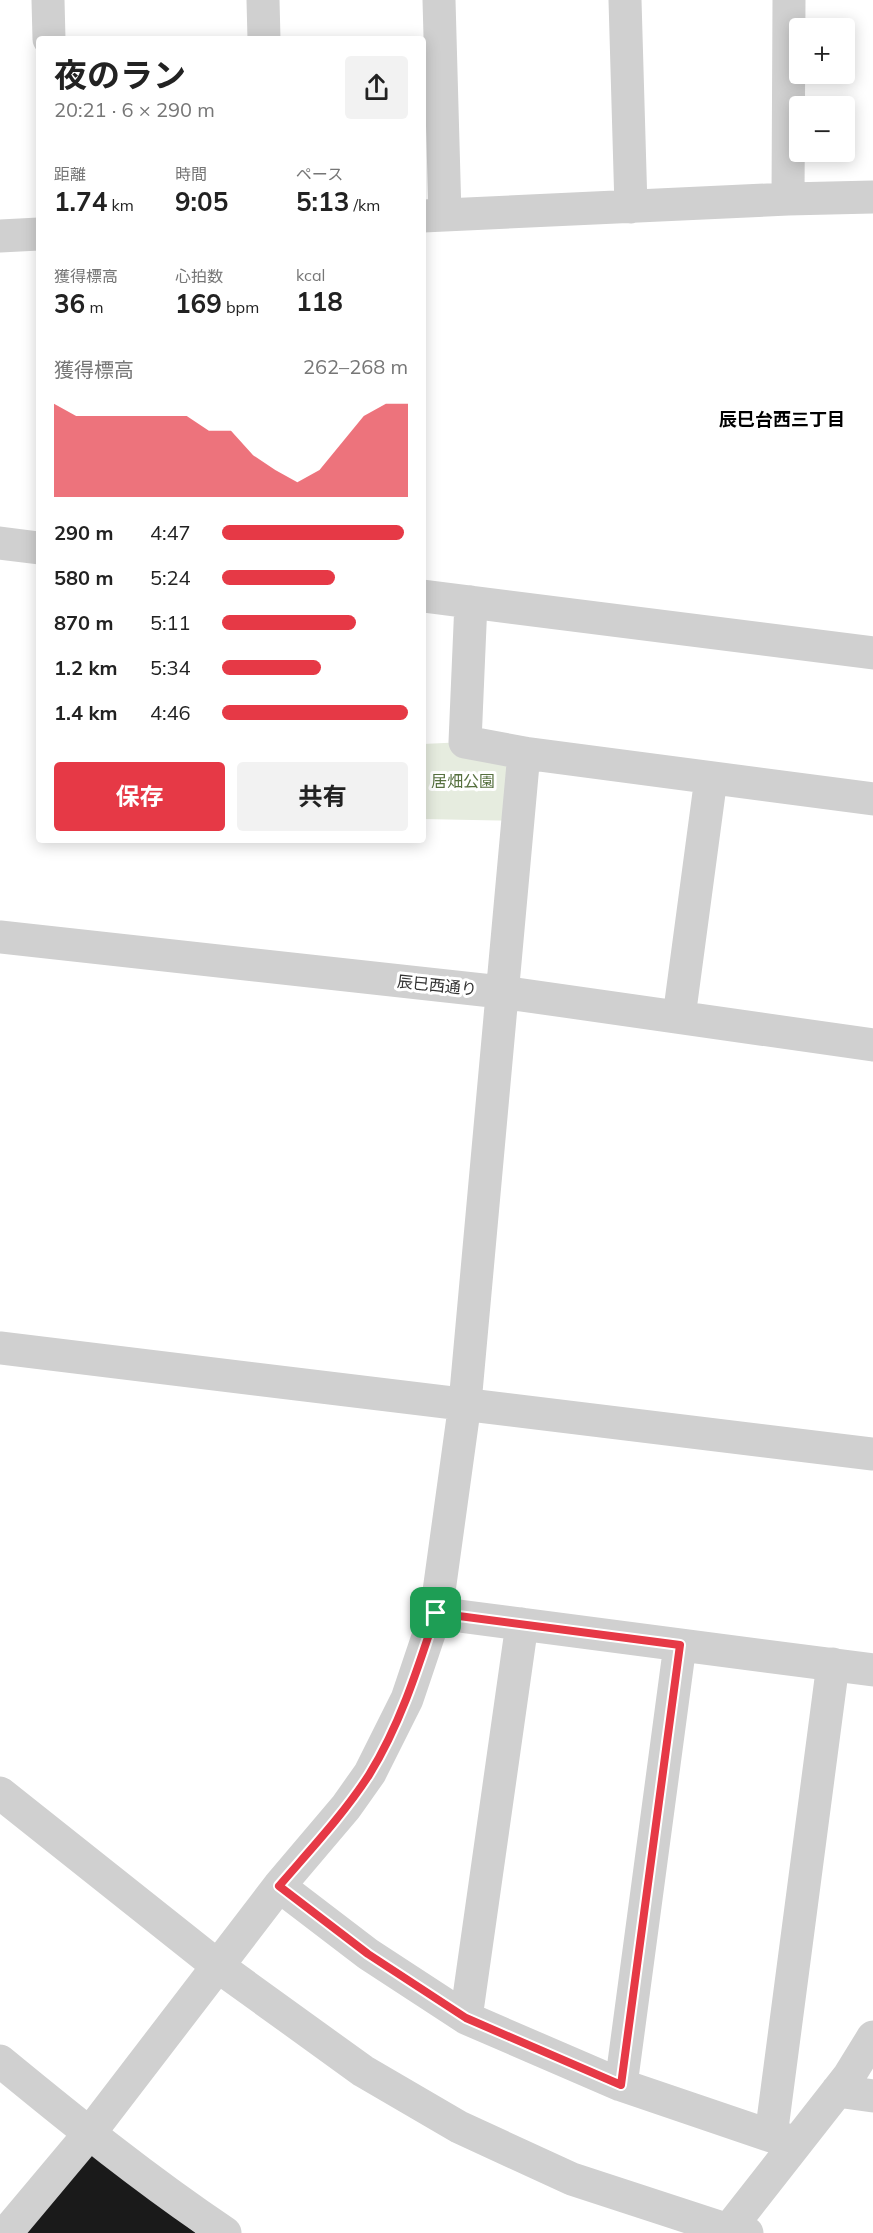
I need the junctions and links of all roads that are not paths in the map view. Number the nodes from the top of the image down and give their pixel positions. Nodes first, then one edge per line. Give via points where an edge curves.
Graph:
1 (48, 0) edge
2 (263, 0) edge
3 (439, 0) edge
4 (625, 0) edge
5 (789, 0) edge
6 (49, 36) edge
7 (264, 36) edge
8 (873, 197) edge
9 (788, 199) junction
10 (632, 207) junction
11 (434, 216) edge
12 (36, 234) edge
13 (0, 236) edge
14 (0, 543) edge
15 (36, 548) edge
16 (426, 596) edge
17 (471, 602) junction
18 (873, 653) edge
19 (524, 753) junction
20 (711, 778) junction
21 (873, 799) edge
22 (0, 938) edge
23 (501, 992) junction
24 (679, 1017) junction
25 (873, 1046) edge
26 (0, 1348) edge
27 (465, 1403) junction
28 (873, 1454) edge
29 (436, 1613) junction
30 (522, 1624) junction
31 (680, 1645) junction
32 (833, 1664) junction
33 (873, 1670) edge
34 (0, 1793) edge
35 (279, 1886) junction
36 (219, 1967) junction
37 (466, 2018) junction
38 (873, 2037) edge
39 (0, 2061) edge
40 (621, 2085) junction
41 (837, 2091) junction
42 (873, 2096) edge
43 (89, 2134) junction
44 (784, 2139) junction
45 (734, 2232) edge
46 (6, 2233) edge
47 (225, 2233) edge

1 - 6 street
2 - 7 street
3 - 11 street
4 - 10 street
5 - 9 street
8 - 9 street
9 - 10 street
10 - 11 street
12 - 13 street
14 - 15 street
16 - 17 street
17 - 18 street
17 - 19 street via 465,742
19 - 20 street
19 - 23 street
20 - 21 street
20 - 24 street
22 - 23 street, 辰巳西通り
23 - 24 street, 辰巳西通り
23 - 27 street
24 - 25 street, 辰巳西通り
26 - 27 street
27 - 28 street
27 - 29 street
29 - 30 street
29 - 35 street via 407,1699 370,1773
30 - 31 street
30 - 37 street
31 - 32 street
31 - 40 street
32 - 33 street
32 - 44 street
34 - 36 street
35 - 36 street
35 - 37 street via 368,1954
36 - 43 street
36 - 45 street via 363,2071 459,2127 572,2179
37 - 40 street
38 - 41 street
39 - 43 street
40 - 44 street
41 - 42 street
41 - 44 street
43 - 46 street
43 - 47 street
44 - 45 street

